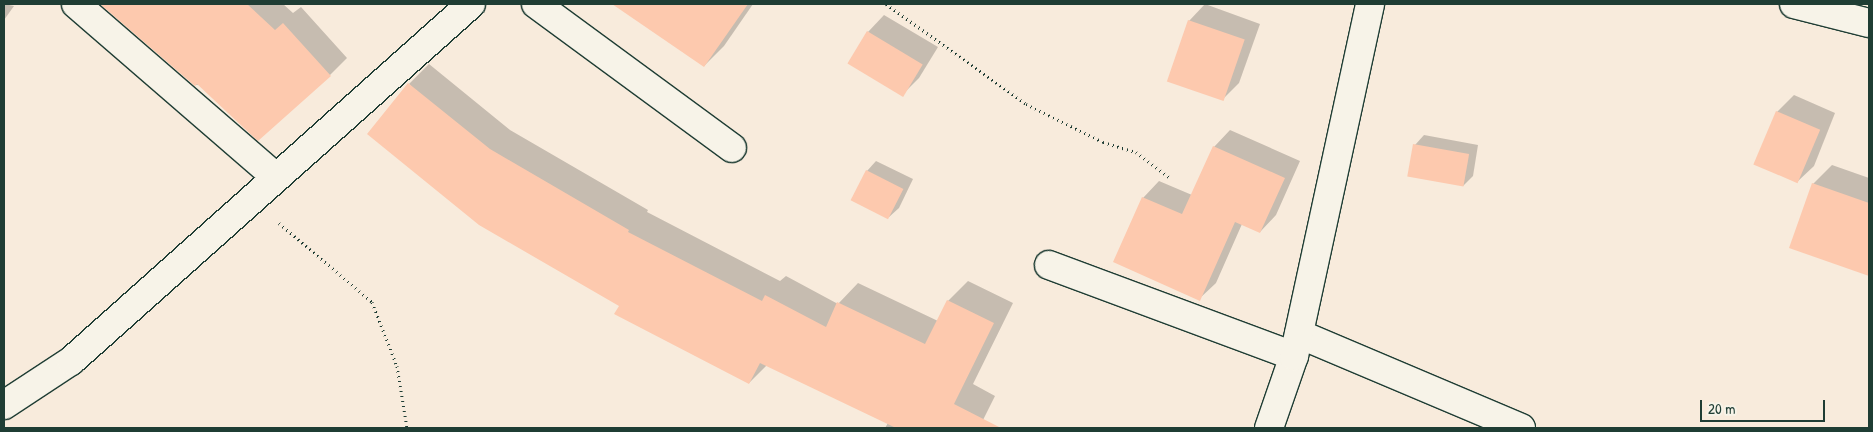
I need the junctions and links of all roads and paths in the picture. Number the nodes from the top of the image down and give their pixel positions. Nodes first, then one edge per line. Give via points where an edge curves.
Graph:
1 (76, 4) edge
2 (471, 4) edge
3 (536, 4) edge
4 (886, 4) edge
5 (1370, 4) edge
6 (1794, 4) edge
7 (1869, 23) edge
8 (732, 148) dead end
9 (276, 177) junction
10 (1169, 177) dead end
11 (274, 218) dead end
12 (1049, 264) dead end
13 (1296, 346) junction
14 (4, 405) edge
15 (407, 428) edge
16 (1270, 428) edge
17 (1521, 428) edge

1 - 9 street
2 - 9 street
3 - 8 street
4 - 10 path via 1026,104 1103,142 1136,152
5 - 13 street
6 - 7 street
9 - 14 street via 70,361
11 - 15 path via 372,302 397,366
12 - 13 street
13 - 16 street
13 - 17 street

